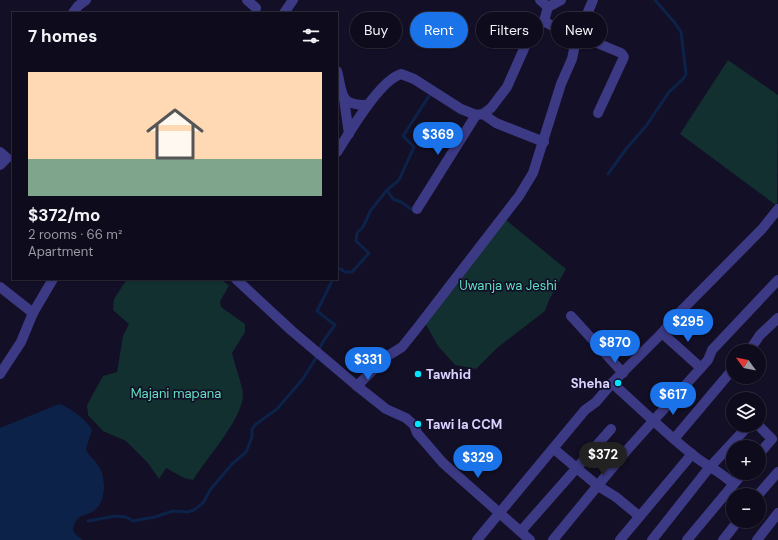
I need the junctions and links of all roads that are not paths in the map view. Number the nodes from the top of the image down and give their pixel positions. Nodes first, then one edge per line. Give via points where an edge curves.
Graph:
1 (247, 0) edge
2 (293, 0) edge
3 (540, 0) edge
4 (561, 0) edge
5 (593, 0) edge
6 (548, 7) junction
7 (256, 8) dead end
8 (285, 12) edge
9 (588, 12) edge
10 (544, 20) junction
11 (551, 24) edge
12 (575, 48) edge
13 (606, 48) edge
14 (338, 76) edge
15 (344, 99) junction
16 (368, 105) junction
17 (598, 113) dead end
18 (480, 114) junction
19 (349, 134) junction
20 (544, 142) junction
21 (338, 150) edge
22 (7, 157) edge
23 (0, 165) edge
24 (417, 209) dead end
25 (778, 209) edge
26 (52, 280) edge
27 (778, 280) edge
28 (241, 281) edge
29 (0, 287) edge
30 (33, 313) junction
31 (571, 316) dead end
32 (778, 318) edge
33 (662, 333) junction
34 (754, 344) edge
35 (701, 368) junction
36 (622, 373) junction
37 (0, 374) edge
38 (726, 377) edge
39 (612, 383) junction
40 (357, 386) junction
41 (654, 421) junction
42 (611, 429) dead end
43 (742, 432) edge
44 (765, 432) edge
45 (674, 439) junction
46 (766, 446) edge
47 (554, 449) junction
48 (692, 454) junction
49 (709, 468) junction
50 (577, 469) junction
51 (778, 472) edge
52 (737, 480) edge
53 (733, 484) junction
54 (598, 486) junction
55 (764, 488) edge
56 (500, 512) junction
57 (778, 512) edge
58 (639, 516) junction
59 (732, 528) edge
60 (521, 531) junction
61 (477, 540) edge
62 (530, 540) edge
63 (553, 540) edge
64 (620, 540) edge
65 (652, 540) edge
66 (687, 540) edge
67 (723, 540) edge
68 (757, 540) edge

1 - 7 street
2 - 8 street
3 - 6 street
4 - 6 street
5 - 9 street
6 - 10 street
10 - 11 street
10 - 18 street via 531,34 507,87 491,108
12 - 20 street
13 - 17 street via 621,53 624,58
14 - 15 street
15 - 16 street via 350,103
15 - 19 street
16 - 18 street via 400,74 414,79 461,109
16 - 19 street
18 - 20 street
18 - 24 street
19 - 21 street
20 - 40 street via 533,173 519,196 421,324 402,347 378,362
22 - 23 street
25 - 33 street
26 - 30 street
27 - 35 street via 712,350
28 - 40 street via 312,348
29 - 30 street
30 - 37 street via 21,342
31 - 36 street
32 - 34 street
33 - 35 street
33 - 36 street
35 - 41 street
36 - 39 street
38 - 45 street
39 - 41 street
39 - 47 street via 596,402 585,410
40 - 56 street via 386,409 406,418 414,425 443,463
41 - 45 street
41 - 54 street
42 - 50 street
43 - 49 street
44 - 46 street via 772,439
45 - 48 street
47 - 50 street
47 - 56 street
48 - 49 street
48 - 58 street
49 - 53 street via 726,476
49 - 65 street
50 - 54 street
50 - 60 street
51 - 55 street
52 - 53 street
53 - 66 street
54 - 58 street
54 - 63 street
56 - 60 street
56 - 61 street
57 - 68 street
58 - 64 street
59 - 67 street
60 - 62 street

